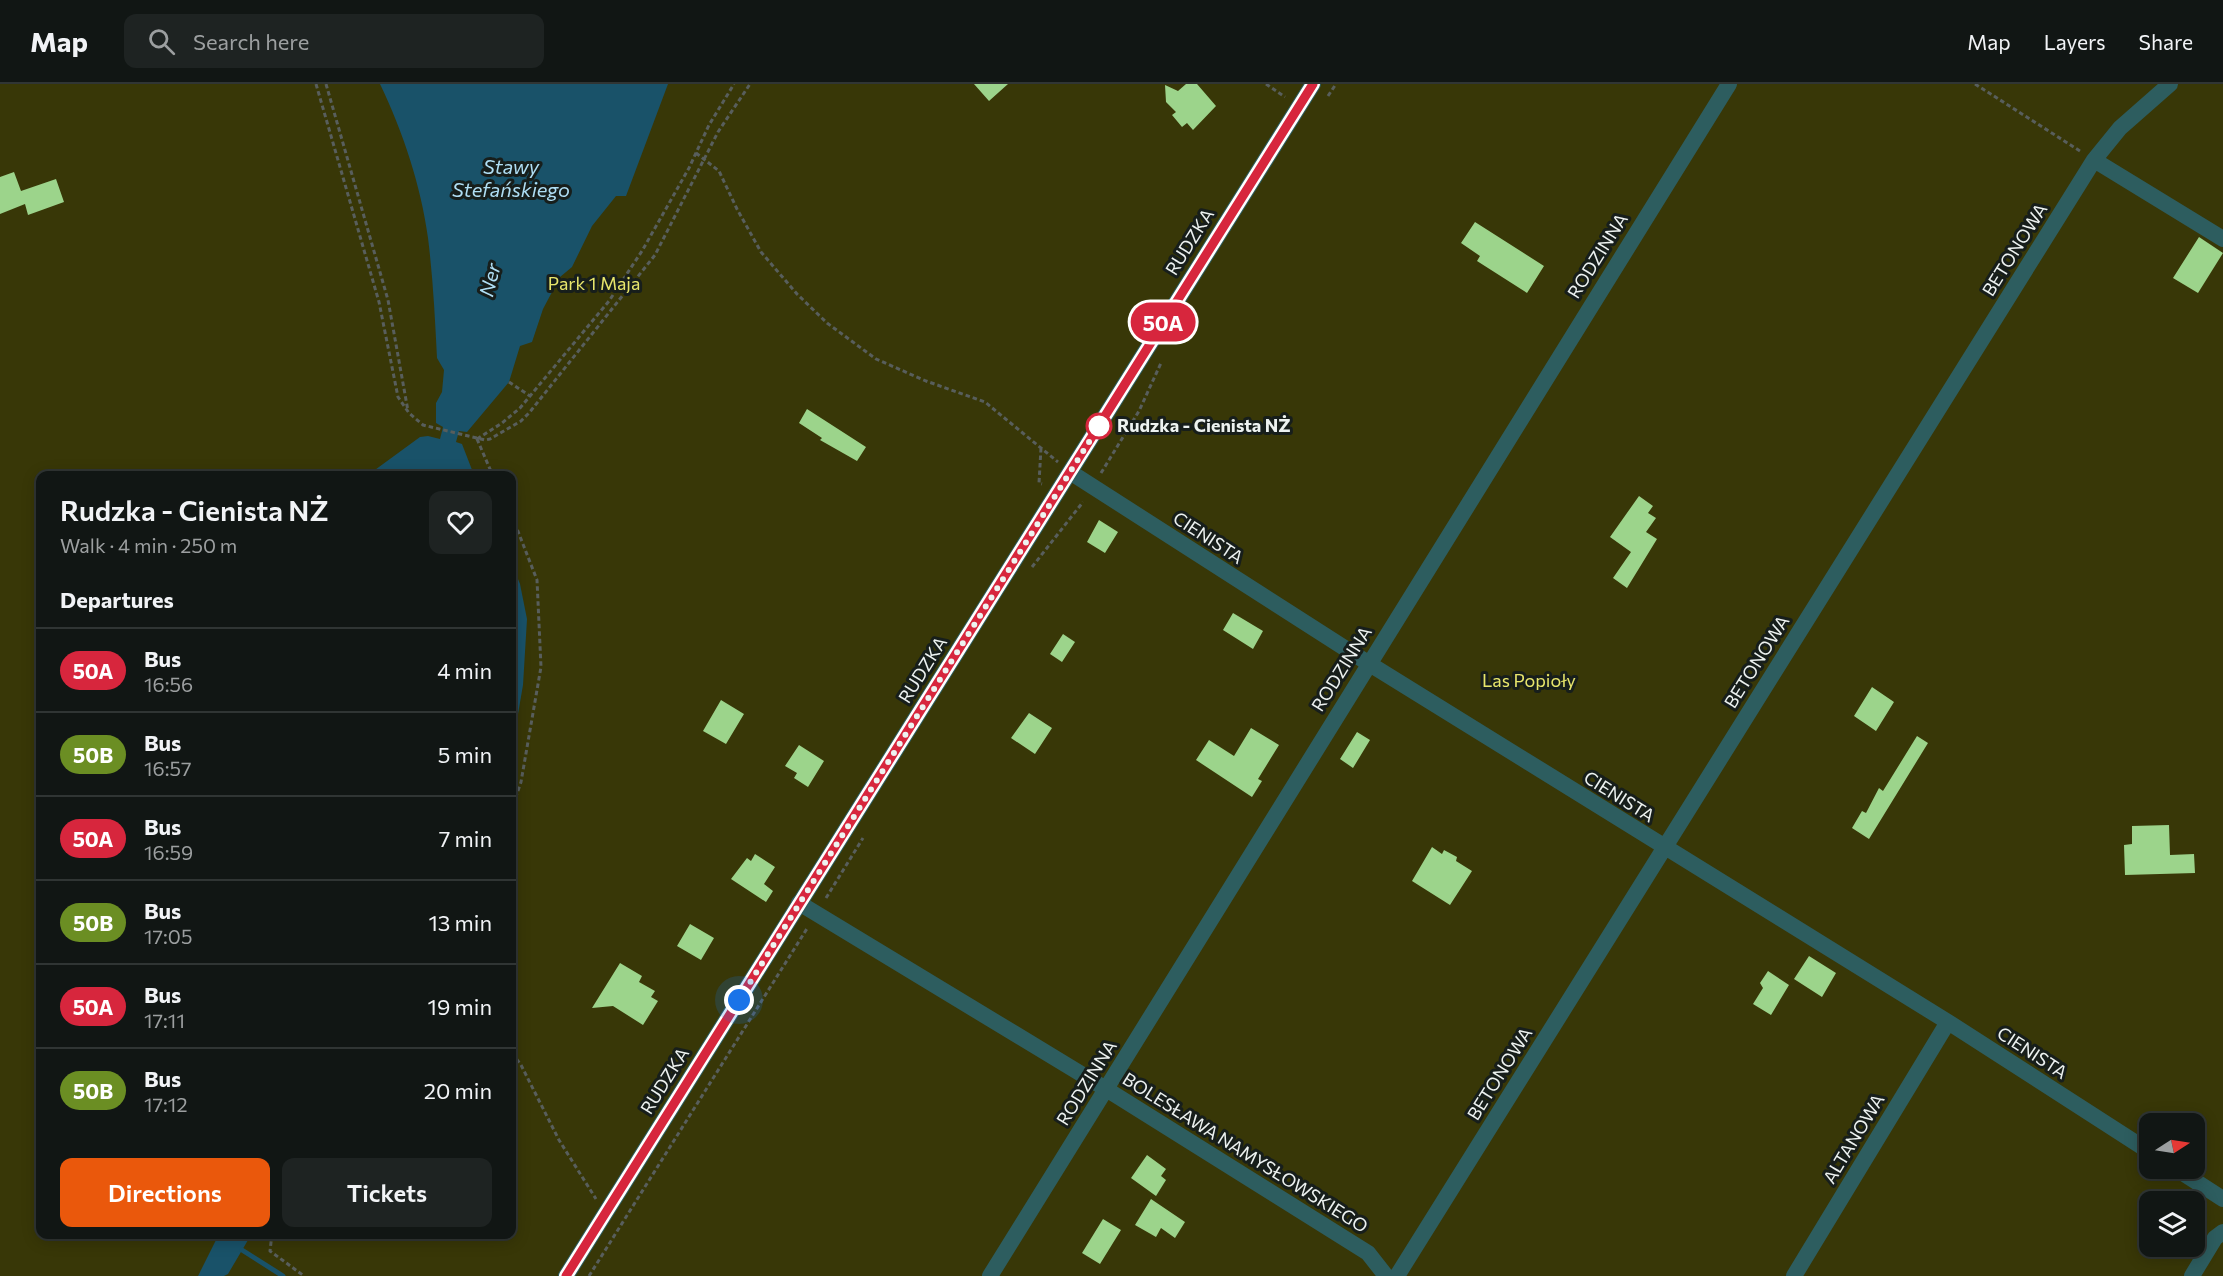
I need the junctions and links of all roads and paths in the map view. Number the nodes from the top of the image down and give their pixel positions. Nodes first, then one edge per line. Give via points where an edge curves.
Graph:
1 (316, 84) edge
2 (326, 84) edge
3 (734, 84) edge
4 (750, 84) edge
5 (1266, 84) edge
6 (1313, 84) edge
7 (1336, 84) edge
8 (1729, 84) edge
9 (1975, 84) edge
10 (2170, 84) edge
11 (1323, 103) dead end
12 (1299, 106) junction
13 (696, 153) junction
14 (704, 158) junction
15 (2094, 160) junction
16 (2223, 239) edge
17 (1162, 360) dead end
18 (509, 382) dead end
19 (530, 396) junction
20 (409, 413) junction
21 (477, 439) junction
22 (1041, 448) junction
23 (491, 471) edge
24 (1070, 472) junction
25 (1039, 483) dead end
26 (1093, 487) junction
27 (516, 526) edge
28 (1029, 572) dead end
29 (1368, 663) junction
30 (516, 796) edge
31 (866, 834) dead end
32 (1663, 848) junction
33 (799, 903) junction
34 (816, 914) junction
35 (1948, 1022) junction
36 (516, 1058) edge
37 (1106, 1089) junction
38 (2139, 1145) edge
39 (2192, 1179) edge
40 (2223, 1199) edge
41 (605, 1215) junction
42 (2223, 1232) edge
43 (271, 1239) edge
44 (304, 1276) edge
45 (567, 1276) edge
46 (589, 1276) edge
47 (990, 1276) edge
48 (1386, 1276) edge
49 (1397, 1276) edge
50 (1794, 1276) edge
51 (2192, 1276) edge

1 - 20 path via 379,302 395,390
2 - 20 path via 388,300
3 - 13 path
4 - 14 path
5 - 12 path
6 - 12 street, RUDZKA
7 - 11 path
8 - 29 street, RODZINNA
9 - 15 path
10 - 15 street, BETONOWA via 2120,128
12 - 24 street, RUDZKA
13 - 14 path
13 - 19 path via 642,251 615,291
14 - 21 path via 646,268 529,413 490,439
14 - 22 path via 719,171 761,252 827,323 876,359 985,402
15 - 16 street
15 - 32 street, BETONOWA
17 - 26 path via 1139,411
18 - 19 path
19 - 21 path via 511,417
20 - 21 path via 423,425
21 - 23 path
22 - 24 path
22 - 25 path
24 - 26 street, CIENISTA
24 - 33 street, RUDZKA
26 - 28 path
26 - 29 street, CIENISTA
27 - 30 path via 537,580 541,667
29 - 32 street, CIENISTA
29 - 37 street, RODZINNA
31 - 34 path
32 - 35 street, CIENISTA
32 - 49 street, BETONOWA
33 - 34 street, BOLESŁAWA NAMYSŁOWSKIEGO
33 - 41 street, RUDZKA
34 - 37 street, BOLESŁAWA NAMYSŁOWSKIEGO
34 - 46 path
35 - 38 street, CIENISTA
35 - 50 street, ALTANOWA
36 - 41 path
37 - 47 street, RODZINNA
37 - 48 street, BOLESŁAWA NAMYSŁOWSKIEGO via 1368,1252
39 - 40 street
41 - 45 street, RUDZKA
42 - 51 street via 2215,1238
43 - 44 path via 270,1251

